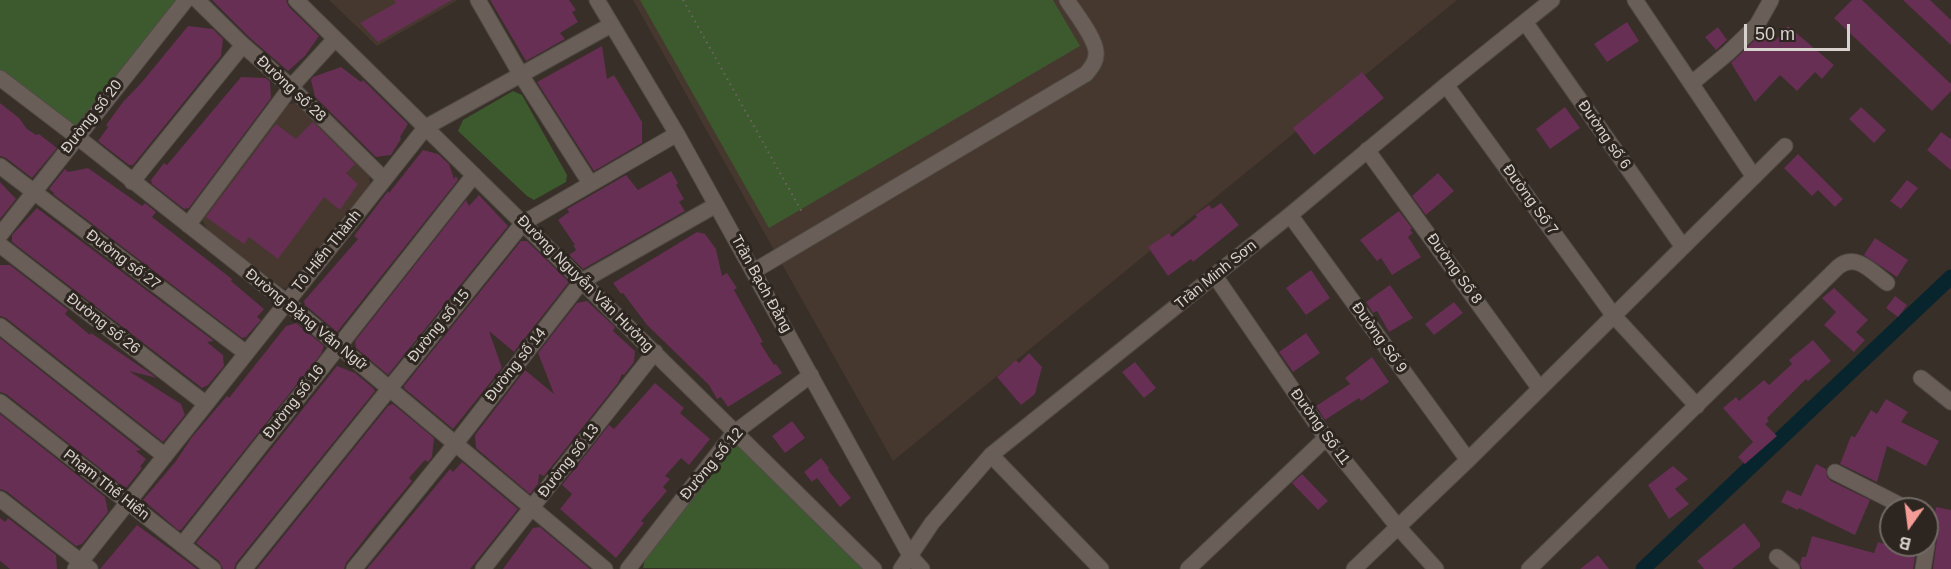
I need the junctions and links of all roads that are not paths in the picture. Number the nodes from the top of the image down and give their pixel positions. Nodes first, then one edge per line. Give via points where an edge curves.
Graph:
1 (186, 0) edge
2 (196, 0) edge
3 (296, 0) edge
4 (477, 0) edge
5 (597, 0) edge
6 (1067, 0) edge
7 (1552, 0) edge
8 (1635, 0) edge
9 (1771, 0) edge
10 (1525, 22) junction
11 (611, 25) junction
12 (335, 39) junction
13 (243, 45) junction
14 (521, 75) junction
15 (0, 78) edge
16 (1692, 83) junction
17 (1446, 85) junction
18 (291, 87) junction
19 (426, 127) junction
20 (677, 134) junction
21 (76, 136) junction
22 (1785, 146) dead end
23 (1367, 150) junction
24 (0, 166) edge
25 (474, 175) junction
26 (1754, 177) junction
27 (384, 179) junction
28 (132, 182) junction
29 (590, 183) junction
30 (34, 192) junction
31 (716, 205) junction
32 (1290, 215) junction
33 (523, 223) junction
34 (188, 225) junction
35 (0, 235) edge
36 (0, 245) edge
37 (1683, 247) junction
38 (754, 272) junction
39 (1215, 276) junction
40 (582, 281) junction
41 (1887, 283) dead end
42 (286, 302) junction
43 (1614, 316) junction
44 (0, 326) edge
45 (337, 347) junction
46 (655, 352) junction
47 (246, 353) junction
48 (811, 375) junction
49 (1921, 378) dead end
50 (389, 387) junction
51 (1540, 389) junction
52 (0, 402) edge
53 (1951, 402) edge
54 (206, 404) junction
55 (1697, 406) junction
56 (734, 433) junction
57 (1326, 438) junction
58 (456, 443) junction
59 (991, 455) junction
60 (165, 456) junction
61 (1468, 460) junction
62 (1835, 472) dead end
63 (1884, 497) edge
64 (0, 499) edge
65 (128, 502) junction
66 (532, 508) junction
67 (1398, 527) junction
68 (182, 544) junction
69 (1777, 557) dead end
70 (906, 563) edge
71 (82, 567) edge
72 (213, 569) edge
73 (244, 569) edge
74 (354, 569) edge
75 (483, 569) edge
76 (605, 569) edge
77 (628, 569) edge
78 (874, 569) edge
79 (922, 569) edge
80 (1101, 569) edge
81 (1188, 569) edge
82 (1354, 569) edge
83 (1436, 569) edge
84 (1529, 569) edge
85 (1792, 569) edge

1 - 21 street, Đường số 20
2 - 13 street, Đường số 28
3 - 12 street, Đường Nguyễn Văn Hưởng
4 - 14 street
5 - 11 street, Trần Bạch Đằng
6 - 38 street via 1096,54 1086,74
7 - 10 street, Trần Minh Sơn
8 - 16 street
9 - 16 street via 1757,25
10 - 17 street, Trần Minh Sơn
10 - 37 street, Đường số 6
11 - 14 street, Tô Hiến Thành
11 - 20 street, Trần Bạch Đằng
12 - 18 street
12 - 19 street, Đường Nguyễn Văn Hưởng
13 - 18 street, Đường số 28
13 - 28 street
14 - 19 street, Tô Hiến Thành
14 - 29 street
15 - 21 street, Đường Đặng Văn Ngữ
16 - 26 street
17 - 23 street, Trần Minh Sơn
17 - 43 street, Đường Số 7
18 - 27 street, Đường số 28
18 - 34 street
19 - 25 street, Đường Nguyễn Văn Hưởng
19 - 27 street, Tô Hiến Thành
20 - 29 street, Đường số 15
20 - 31 street, Trần Bạch Đằng
21 - 28 street, Đường Đặng Văn Ngữ
21 - 30 street, Đường số 20
22 - 26 street
23 - 32 street, Trần Minh Sơn
23 - 51 street, Đường Số 8
24 - 30 street, Đường số 27
25 - 33 street, Đường Nguyễn Văn Hưởng
25 - 45 street, Đường số 16
26 - 37 street
27 - 42 street, Tô Hiến Thành
28 - 34 street, Đường Đặng Văn Ngữ
29 - 33 street, Đường số 15
30 - 35 street, Đường số 20
30 - 47 street, Đường số 27
31 - 38 street, Trần Bạch Đằng
31 - 40 street, Đường số 14
32 - 39 street, Trần Minh Sơn
32 - 61 street, Đường Số 9
33 - 40 street, Đường Nguyễn Văn Hưởng
33 - 50 street, Đường số 15
34 - 42 street, Đường Đặng Văn Ngữ
36 - 54 street, Đường số 26
37 - 43 street
38 - 48 street, Trần Bạch Đằng
39 - 57 street, Đường Số 11
39 - 59 street, Trần Minh Sơn
40 - 46 street, Đường Nguyễn Văn Hưởng
40 - 58 street, Đường số 14
41 - 55 street via 1860,263 1845,261
42 - 45 street, Đường Đặng Văn Ngữ
42 - 47 street, Tô Hiến Thành
43 - 51 street
43 - 55 street, Đường Số 7
44 - 60 street
45 - 50 street, Đường Đặng Văn Ngữ
45 - 68 street, Đường số 16
46 - 56 street, Đường Nguyễn Văn Hưởng
46 - 66 street, Đường số 13
47 - 54 street, Tô Hiến Thành
48 - 56 street, Đường số 12
48 - 70 street, Trần Bạch Đằng
49 - 53 street
50 - 58 street, Đường Đặng Văn Ngữ
50 - 73 street, Đường số 15
51 - 61 street
52 - 65 street, Phạm Thế Hiển
54 - 60 street, Tô Hiến Thành
55 - 84 street
56 - 77 street, Đường số 12
56 - 78 street, Đường Nguyễn Văn Hưởng
57 - 67 street, Đường Số 11
57 - 81 street
58 - 66 street, Đường Đặng Văn Ngữ
58 - 74 street, Đường số 14
59 - 70 street, Trần Minh Sơn via 932,522
59 - 80 street
60 - 65 street, Tô Hiến Thành
61 - 67 street
62 - 63 street
64 - 71 street
65 - 68 street, Phạm Thế Hiển
65 - 71 street, Tô Hiến Thành
66 - 75 street, Đường số 13
66 - 76 street, Đường Đặng Văn Ngữ
67 - 82 street
67 - 83 street, Đường Số 11
68 - 72 street, Phạm Thế Hiển
69 - 85 street
70 - 79 street, Trần Bạch Đằng

